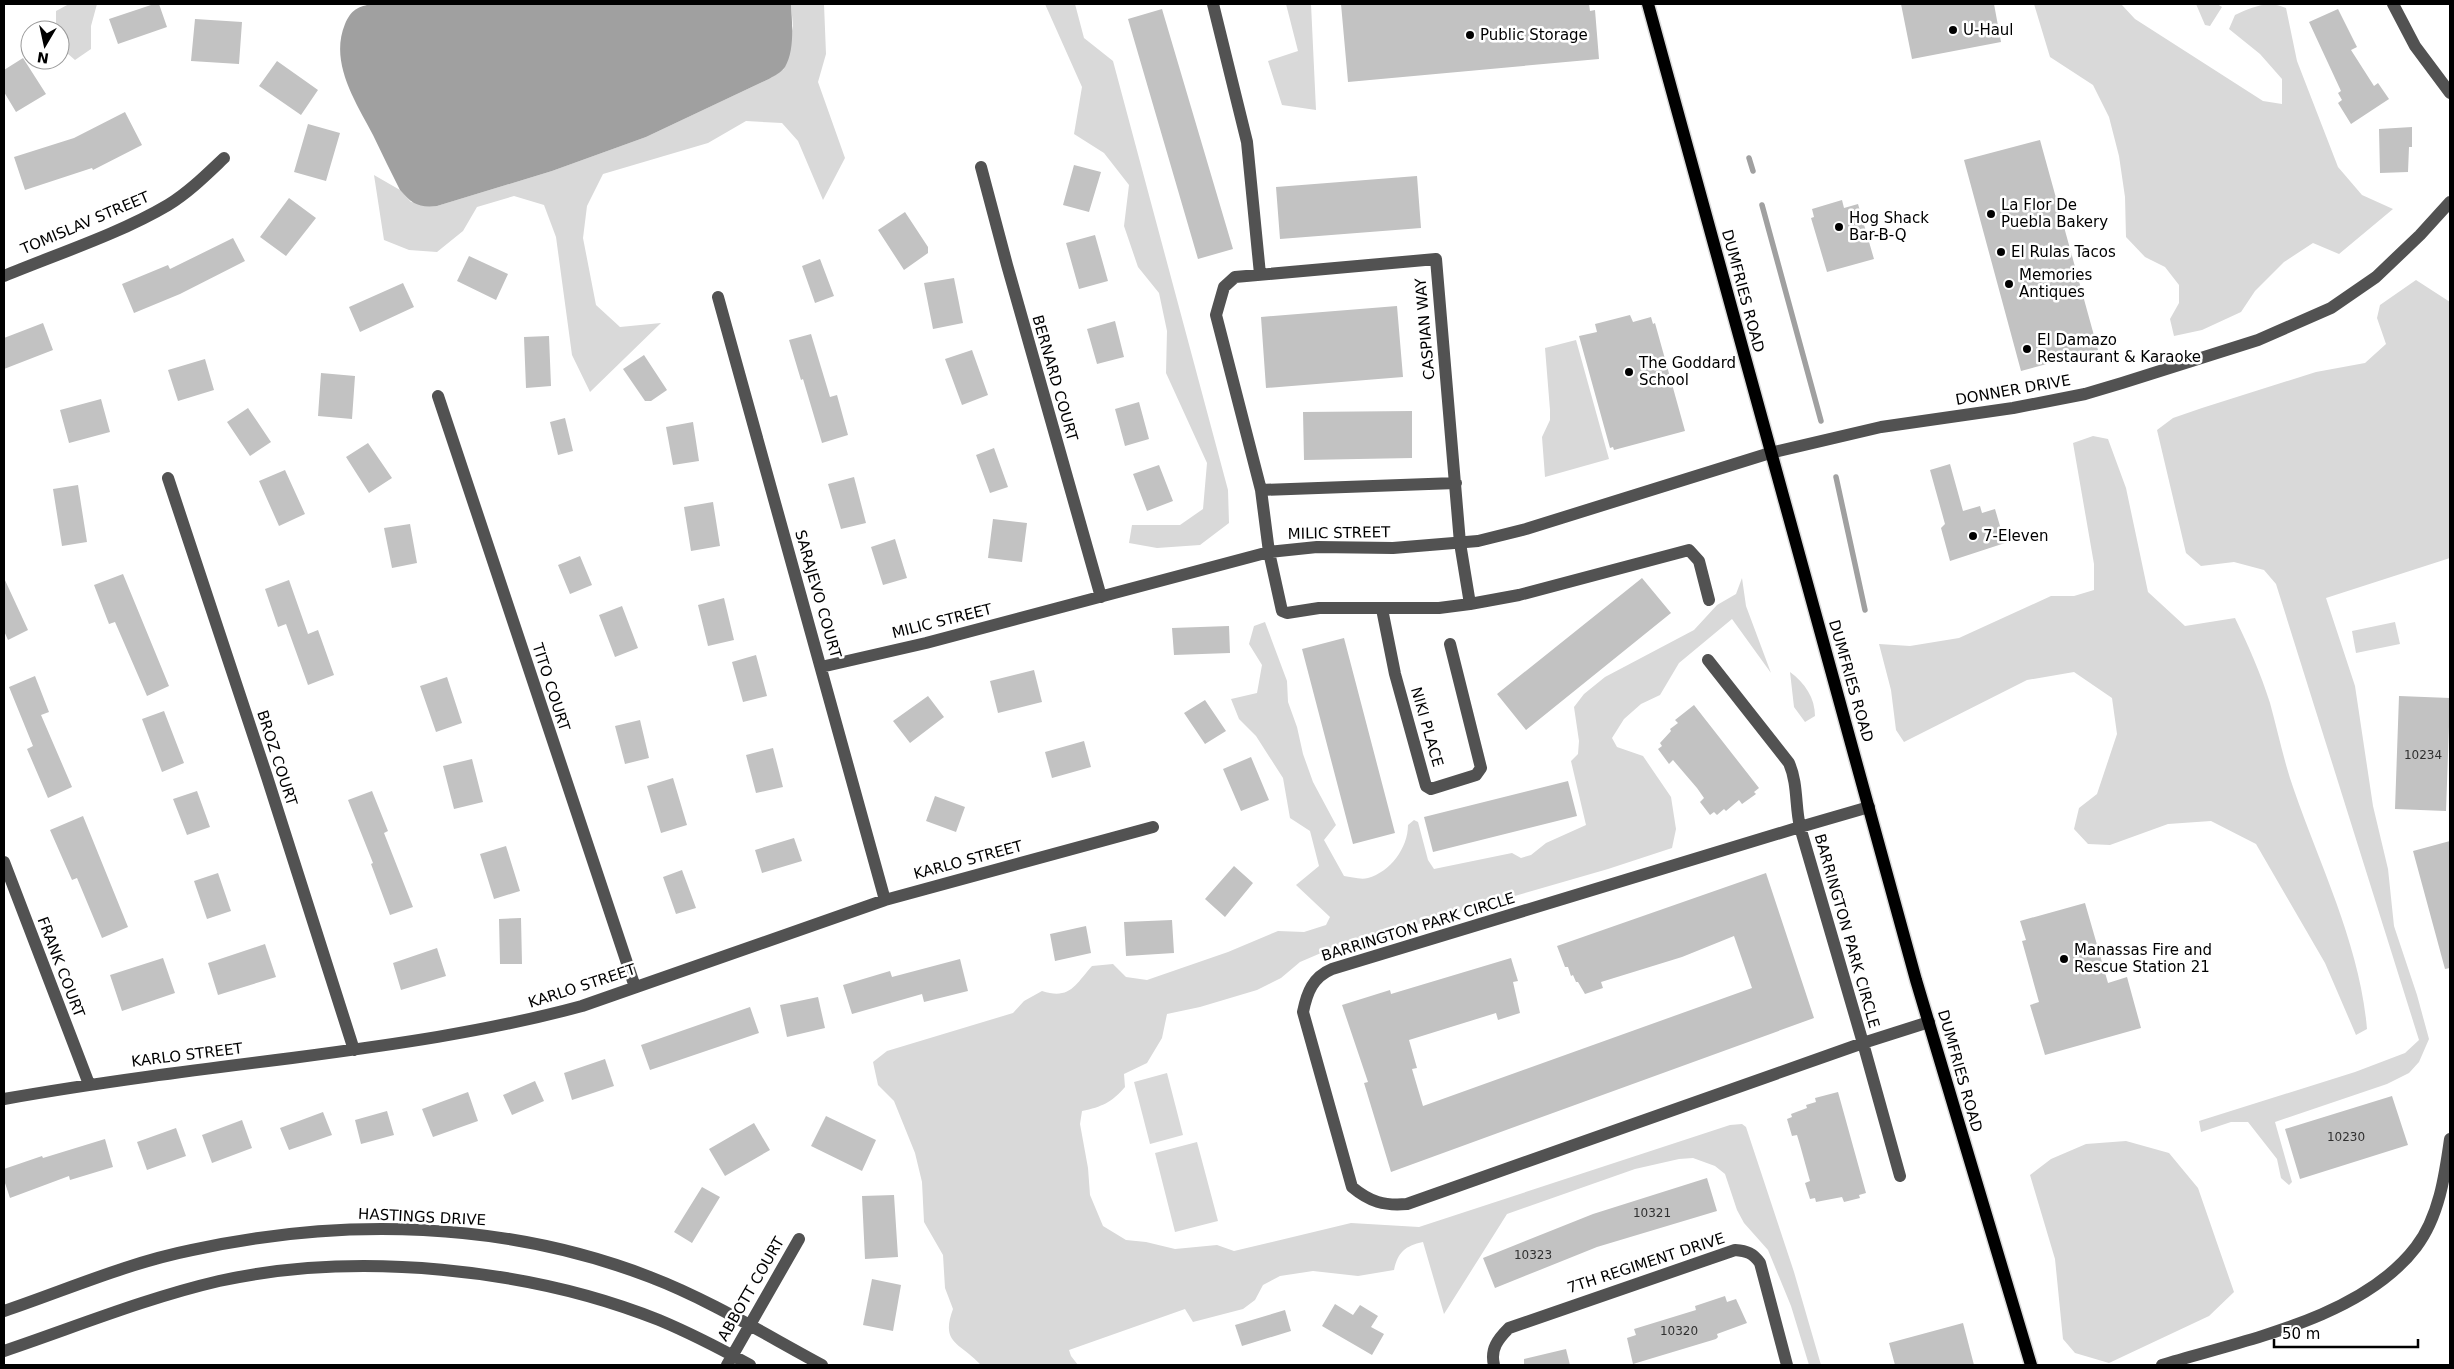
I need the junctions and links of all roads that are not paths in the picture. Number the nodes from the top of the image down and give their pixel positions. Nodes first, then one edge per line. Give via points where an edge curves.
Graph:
1 (1213, 4) edge
2 (1648, 4) edge
3 (2392, 4) edge
4 (2450, 92) edge
5 (224, 158) dead end
6 (981, 166) dead end
7 (2450, 202) edge
8 (5, 271) edge
9 (1260, 274) junction
10 (718, 297) dead end
11 (438, 396) dead end
12 (1770, 453) junction
13 (168, 478) dead end
14 (1456, 483) junction
15 (1261, 490) junction
16 (1460, 543) junction
17 (1269, 552) junction
18 (1101, 597) junction
19 (1709, 600) dead end
20 (1470, 604) junction
21 (1382, 609) junction
22 (1450, 644) dead end
23 (1708, 660) dead end
24 (821, 667) junction
25 (1869, 807) junction
26 (1153, 827) dead end
27 (1800, 827) junction
28 (4, 862) edge
29 (885, 900) junction
30 (635, 987) junction
31 (1929, 1022) junction
32 (1862, 1043) junction
33 (354, 1050) junction
34 (89, 1084) junction
35 (4, 1099) edge
36 (2450, 1139) edge
37 (1900, 1176) dead end
38 (799, 1239) dead end
39 (4, 1311) edge
40 (749, 1326) junction
41 (4, 1351) edge
42 (729, 1360) edge
43 (750, 1365) edge
44 (822, 1365) edge
45 (1494, 1365) edge
46 (1787, 1365) edge
47 (2031, 1365) edge
48 (2162, 1365) edge

1 - 9 street via 1247,142
2 - 12 main road, DUMFRIES ROAD
3 - 4 street via 2415,46
5 - 8 street, TOMISLAV STREET via 199,182 144,218
6 - 18 street, BERNARD COURT
7 - 12 street, DONNER DRIVE via 2376,277 2331,308 2258,340 2085,394 1881,427
9 - 14 street, CASPIAN WAY via 1436,258
9 - 15 street, CASPIAN WAY via 1234,277 1224,287 1216,315
10 - 24 street, SARAJEVO COURT
11 - 30 street, TITO COURT
12 - 16 street, MILIC STREET via 1526,529
12 - 25 main road, DUMFRIES ROAD
13 - 33 street, BROZ COURT
14 - 15 street
14 - 16 street, CASPIAN WAY
15 - 17 street, CASPIAN WAY
16 - 17 street, MILIC STREET via 1393,548 1317,547
16 - 20 street
17 - 18 street, MILIC STREET
17 - 21 street via 1282,611
18 - 24 street, MILIC STREET
19 - 20 street via 1699,561 1689,550 1519,595
20 - 21 street
21 - 22 street, NIKI PLACE via 1426,786 1432,789 1476,775 1482,768
23 - 27 street via 1789,763 1796,785 1796,812
24 - 29 street, SARAJEVO COURT
25 - 27 street, BARRINGTON PARK CIRCLE
25 - 31 main road, DUMFRIES ROAD
26 - 29 street, KARLO STREET
27 - 32 street, BARRINGTON PARK CIRCLE
27 - 32 street, BARRINGTON PARK CIRCLE via 1321,974 1306,997 1303,1012 1350,1183 1364,1197 1378,1204 1407,1204
28 - 34 street, FRANK COURT
29 - 30 street, KARLO STREET
30 - 33 street, KARLO STREET via 531,1020 464,1034
31 - 32 street, BARRINGTON PARK CIRCLE
31 - 47 main road, DUMFRIES ROAD
32 - 37 street
33 - 34 street, KARLO STREET
34 - 35 street, KARLO STREET
36 - 48 street via 2444,1179 2429,1222 2416,1246 2390,1273 2358,1297 2323,1314
38 - 40 street, ABBOTT COURT
39 - 40 street, HASTINGS DRIVE via 128,1267 191,1250 255,1238 333,1230 411,1230 477,1234 599,1260 708,1303
40 - 42 street, ABBOTT COURT
40 - 44 street, HASTINGS DRIVE
41 - 42 street via 220,1281 320,1268 384,1266 476,1274 566,1290 660,1320
42 - 43 street
45 - 46 street, 7TH REGIMENT DRIVE via 1494,1348 1509,1328 1734,1250 1754,1255 1760,1263

